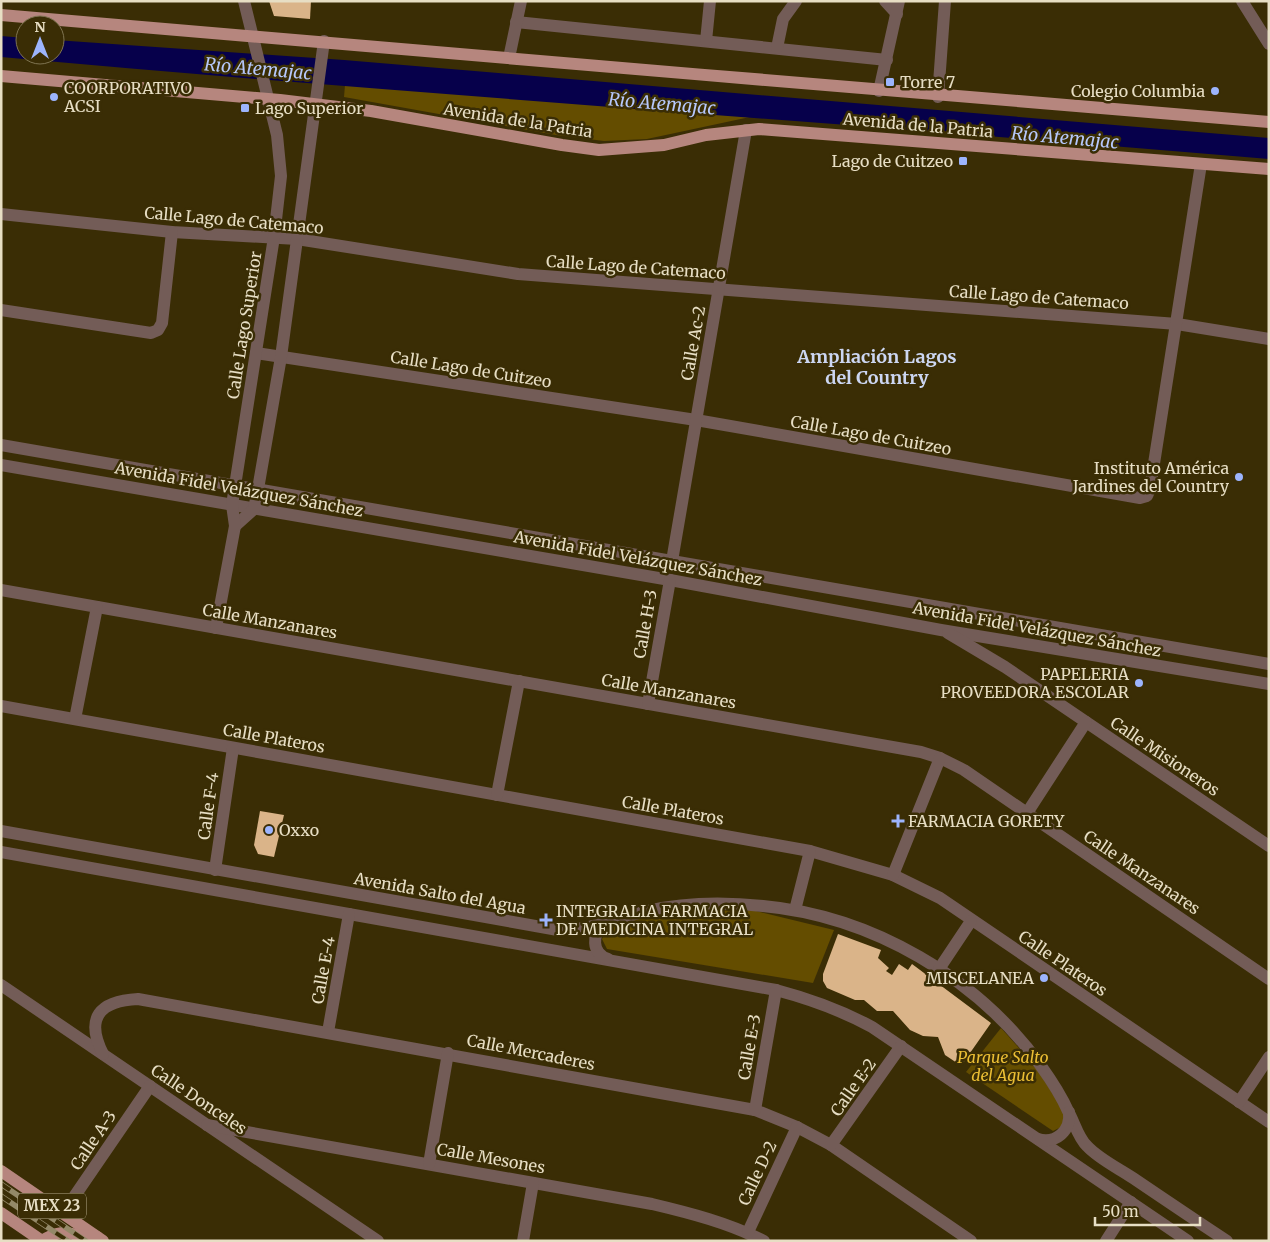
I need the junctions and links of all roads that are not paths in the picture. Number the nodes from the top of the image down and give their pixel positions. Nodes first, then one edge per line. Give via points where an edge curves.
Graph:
1 (244, 1) edge
2 (521, 1) edge
3 (710, 1) edge
4 (796, 1) edge
5 (885, 1) edge
6 (945, 1) edge
7 (1242, 1) edge
8 (898, 7) edge
9 (1, 15) edge
10 (516, 22) junction
11 (254, 40) junction
12 (706, 41) junction
13 (1269, 44) edge
14 (324, 47) junction
15 (777, 48) junction
16 (509, 58) junction
17 (887, 60) junction
18 (1, 76) edge
19 (879, 91) junction
20 (938, 97) junction
21 (268, 99) junction
22 (316, 99) junction
23 (1269, 122) edge
24 (746, 130) junction
25 (1201, 164) junction
26 (1269, 169) edge
27 (1, 214) edge
28 (172, 232) junction
29 (274, 237) junction
30 (297, 239) junction
31 (719, 289) junction
32 (1, 310) edge
33 (1177, 324) junction
34 (1269, 340) edge
35 (256, 352) junction
36 (281, 357) junction
37 (696, 420) junction
38 (1, 445) edge
39 (76, 458) junction
40 (1, 465) edge
41 (72, 477) junction
42 (236, 485) junction
43 (258, 489) junction
44 (340, 504) junction
45 (232, 505) junction
46 (254, 509) junction
47 (337, 523) junction
48 (236, 526) junction
49 (672, 561) junction
50 (750, 575) junction
51 (670, 580) junction
52 (1, 590) edge
53 (746, 594) junction
54 (97, 607) junction
55 (216, 628) junction
56 (941, 630) junction
57 (1269, 664) edge
58 (519, 681) junction
59 (1269, 684) edge
60 (648, 704) junction
61 (1, 706) edge
62 (75, 719) junction
63 (1086, 722) junction
64 (234, 748) junction
65 (940, 758) junction
66 (497, 795) junction
67 (1027, 813) junction
68 (1, 832) edge
69 (48, 840) junction
70 (1269, 846) edge
71 (810, 851) junction
72 (1, 852) edge
73 (46, 860) junction
74 (216, 870) junction
75 (893, 875) junction
76 (412, 904) junction
77 (795, 910) junction
78 (350, 914) junction
79 (972, 920) junction
80 (604, 924) junction
81 (408, 925) junction
82 (614, 961) junction
83 (939, 969) junction
84 (1269, 979) edge
85 (1, 985) edge
86 (776, 990) junction
87 (328, 1032) junction
88 (901, 1046) junction
89 (448, 1053) junction
90 (104, 1054) junction
91 (1269, 1057) edge
92 (150, 1086) junction
93 (1239, 1102) junction
94 (754, 1110) junction
95 (1069, 1111) junction
96 (1269, 1122) edge
97 (207, 1125) junction
98 (797, 1127) junction
99 (1033, 1137) junction
100 (831, 1146) junction
101 (429, 1164) junction
102 (1, 1171) edge
103 (533, 1183) junction
104 (1131, 1202) junction
105 (1, 1213) edge
106 (63, 1213) junction
107 (748, 1232) junction
108 (100, 1239) edge
109 (42, 1241) edge
110 (378, 1241) edge
111 (523, 1241) edge
112 (764, 1241) edge
113 (971, 1241) edge
114 (1106, 1241) edge
115 (1188, 1241) edge
116 (1227, 1241) edge

1 - 11 street
2 - 10 street
3 - 12 street
4 - 15 street via 783,19
5 - 8 street
6 - 20 street
7 - 13 street
8 - 17 street
9 - 11 main road, Avenida de la Patria
10 - 12 street
10 - 16 street
11 - 14 main road, Avenida de la Patria
11 - 21 street, Calle Lago Superior
12 - 15 street
14 - 16 main road, Avenida de la Patria
14 - 22 street
15 - 17 street
16 - 19 main road, Avenida de la Patria
17 - 19 street
18 - 21 main road, Avenida de la Patria
19 - 20 main road, Avenida de la Patria
20 - 23 main road, Avenida de la Patria
21 - 22 main road, Avenida de la Patria
21 - 29 street, Calle Lago Superior via 277,135 281,176
22 - 24 main road, Avenida de la Patria via 599,150 664,145
22 - 30 street
24 - 25 main road, Avenida de la Patria
24 - 31 street, Calle Ac-2
25 - 26 main road, Avenida de la Patria
25 - 33 street, Calle Lago de Cuitzeo
27 - 28 street, Calle Lago de Catemaco
28 - 29 street, Calle Lago de Catemaco
28 - 32 street via 162,323 158,330 150,333
29 - 30 street, Calle Lago de Catemaco
29 - 35 street, Calle Lago Superior
30 - 31 street, Calle Lago de Catemaco via 518,274
30 - 36 street
31 - 33 street, Calle Lago de Catemaco
31 - 37 street, Calle Ac-2
33 - 34 street, Calle Lago de Catemaco
33 - 37 street, Calle Lago de Cuitzeo via 1150,489 1147,496 1140,498
35 - 36 street, Calle Lago de Cuitzeo
35 - 42 street, Calle Lago Superior
36 - 37 street, Calle Lago de Cuitzeo
36 - 43 street
37 - 49 street, Calle Ac-2
38 - 39 street, Avenida Fidel Velázquez Sánchez
39 - 41 street
39 - 42 street, Avenida Fidel Velázquez Sánchez
40 - 41 street, Avenida Fidel Velázquez Sánchez
41 - 45 street, Avenida Fidel Velázquez Sánchez
42 - 43 street, Avenida Fidel Velázquez Sánchez
42 - 45 street, Calle Lago Superior
43 - 44 street, Avenida Fidel Velázquez Sánchez
43 - 46 street
44 - 47 street
44 - 49 street, Avenida Fidel Velázquez Sánchez
45 - 46 street, Avenida Fidel Velázquez Sánchez
45 - 48 street, Calle Lago Superior
46 - 47 street, Avenida Fidel Velázquez Sánchez
46 - 48 street
47 - 51 street, Avenida Fidel Velázquez Sánchez
48 - 55 street, Calle Lago Superior
49 - 50 street, Avenida Fidel Velázquez Sánchez
50 - 53 street
50 - 57 street, Avenida Fidel Velázquez Sánchez
51 - 53 street, Avenida Fidel Velázquez Sánchez
51 - 60 street, Calle H-3
52 - 54 street, Calle Manzanares
53 - 56 street, Avenida Fidel Velázquez Sánchez
54 - 55 street, Calle Manzanares
54 - 62 street
55 - 58 street, Calle Manzanares
56 - 59 street, Avenida Fidel Velázquez Sánchez
56 - 63 street, Calle Misioneros via 1005,667
58 - 60 street, Calle Manzanares
58 - 66 street
60 - 65 street, Calle Manzanares
61 - 62 street, Calle Plateros
62 - 64 street, Calle Plateros
63 - 67 street
63 - 70 street, Calle Misioneros
64 - 66 street, Calle Plateros
64 - 74 street, Calle F-4
65 - 67 street, Calle Manzanares via 964,770
65 - 75 street
66 - 71 street, Calle Plateros
67 - 84 street, Calle Manzanares
68 - 69 street, Avenida Salto del Agua
69 - 73 street
69 - 74 street, Avenida Salto del Agua
71 - 75 street, Calle Plateros
71 - 77 street
72 - 73 street
73 - 78 street
74 - 76 street, Avenida Salto del Agua
75 - 79 street, Calle Plateros via 940,898
76 - 80 street, Avenida Salto del Agua via 558,930 587,929
76 - 81 street
77 - 80 street, Avenida Salto del Agua via 703,903 650,910
77 - 83 street, Avenida Salto del Agua via 878,935
78 - 81 street
78 - 87 street, Calle E-4
79 - 83 street
79 - 93 street, Calle Plateros
80 - 82 street via 596,932 594,944 599,954
81 - 82 street
82 - 86 street
83 - 95 street, Avenida Salto del Agua via 1001,1018 1022,1041
85 - 90 street, Calle Donceles
86 - 88 street via 840,1010
86 - 94 street, Calle E-3
87 - 89 street, Calle Mercaderes
87 - 90 street, Calle Mercaderes via 138,999 122,1000 109,1004 96,1019 96,1039
88 - 99 street
88 - 100 street, Calle E-2
89 - 94 street, Calle Mercaderes
89 - 101 street
90 - 92 street, Calle Donceles
91 - 93 street
92 - 97 street, Calle Donceles
92 - 106 street, Calle A-3
93 - 96 street, Calle Plateros
94 - 98 street, Calle Mercaderes
95 - 99 street via 1068,1124 1057,1138
95 - 116 street, Avenida Salto del Agua via 1084,1144 1092,1151
97 - 101 street, Calle Mesones
97 - 110 street, Calle Donceles
98 - 100 street, Calle Mercaderes
98 - 107 street, Calle D-2
99 - 104 street
100 - 113 street, Calle Mercaderes
101 - 103 street, Calle Mesones
102 - 106 main road, MEX 23
103 - 107 street, Calle Mesones via 660,1206
103 - 111 street
104 - 114 street
104 - 115 street
105 - 109 main road, MEX 23
106 - 108 main road, MEX 23
107 - 112 street, Calle Mesones
108 - 109 main road via 62,1232

